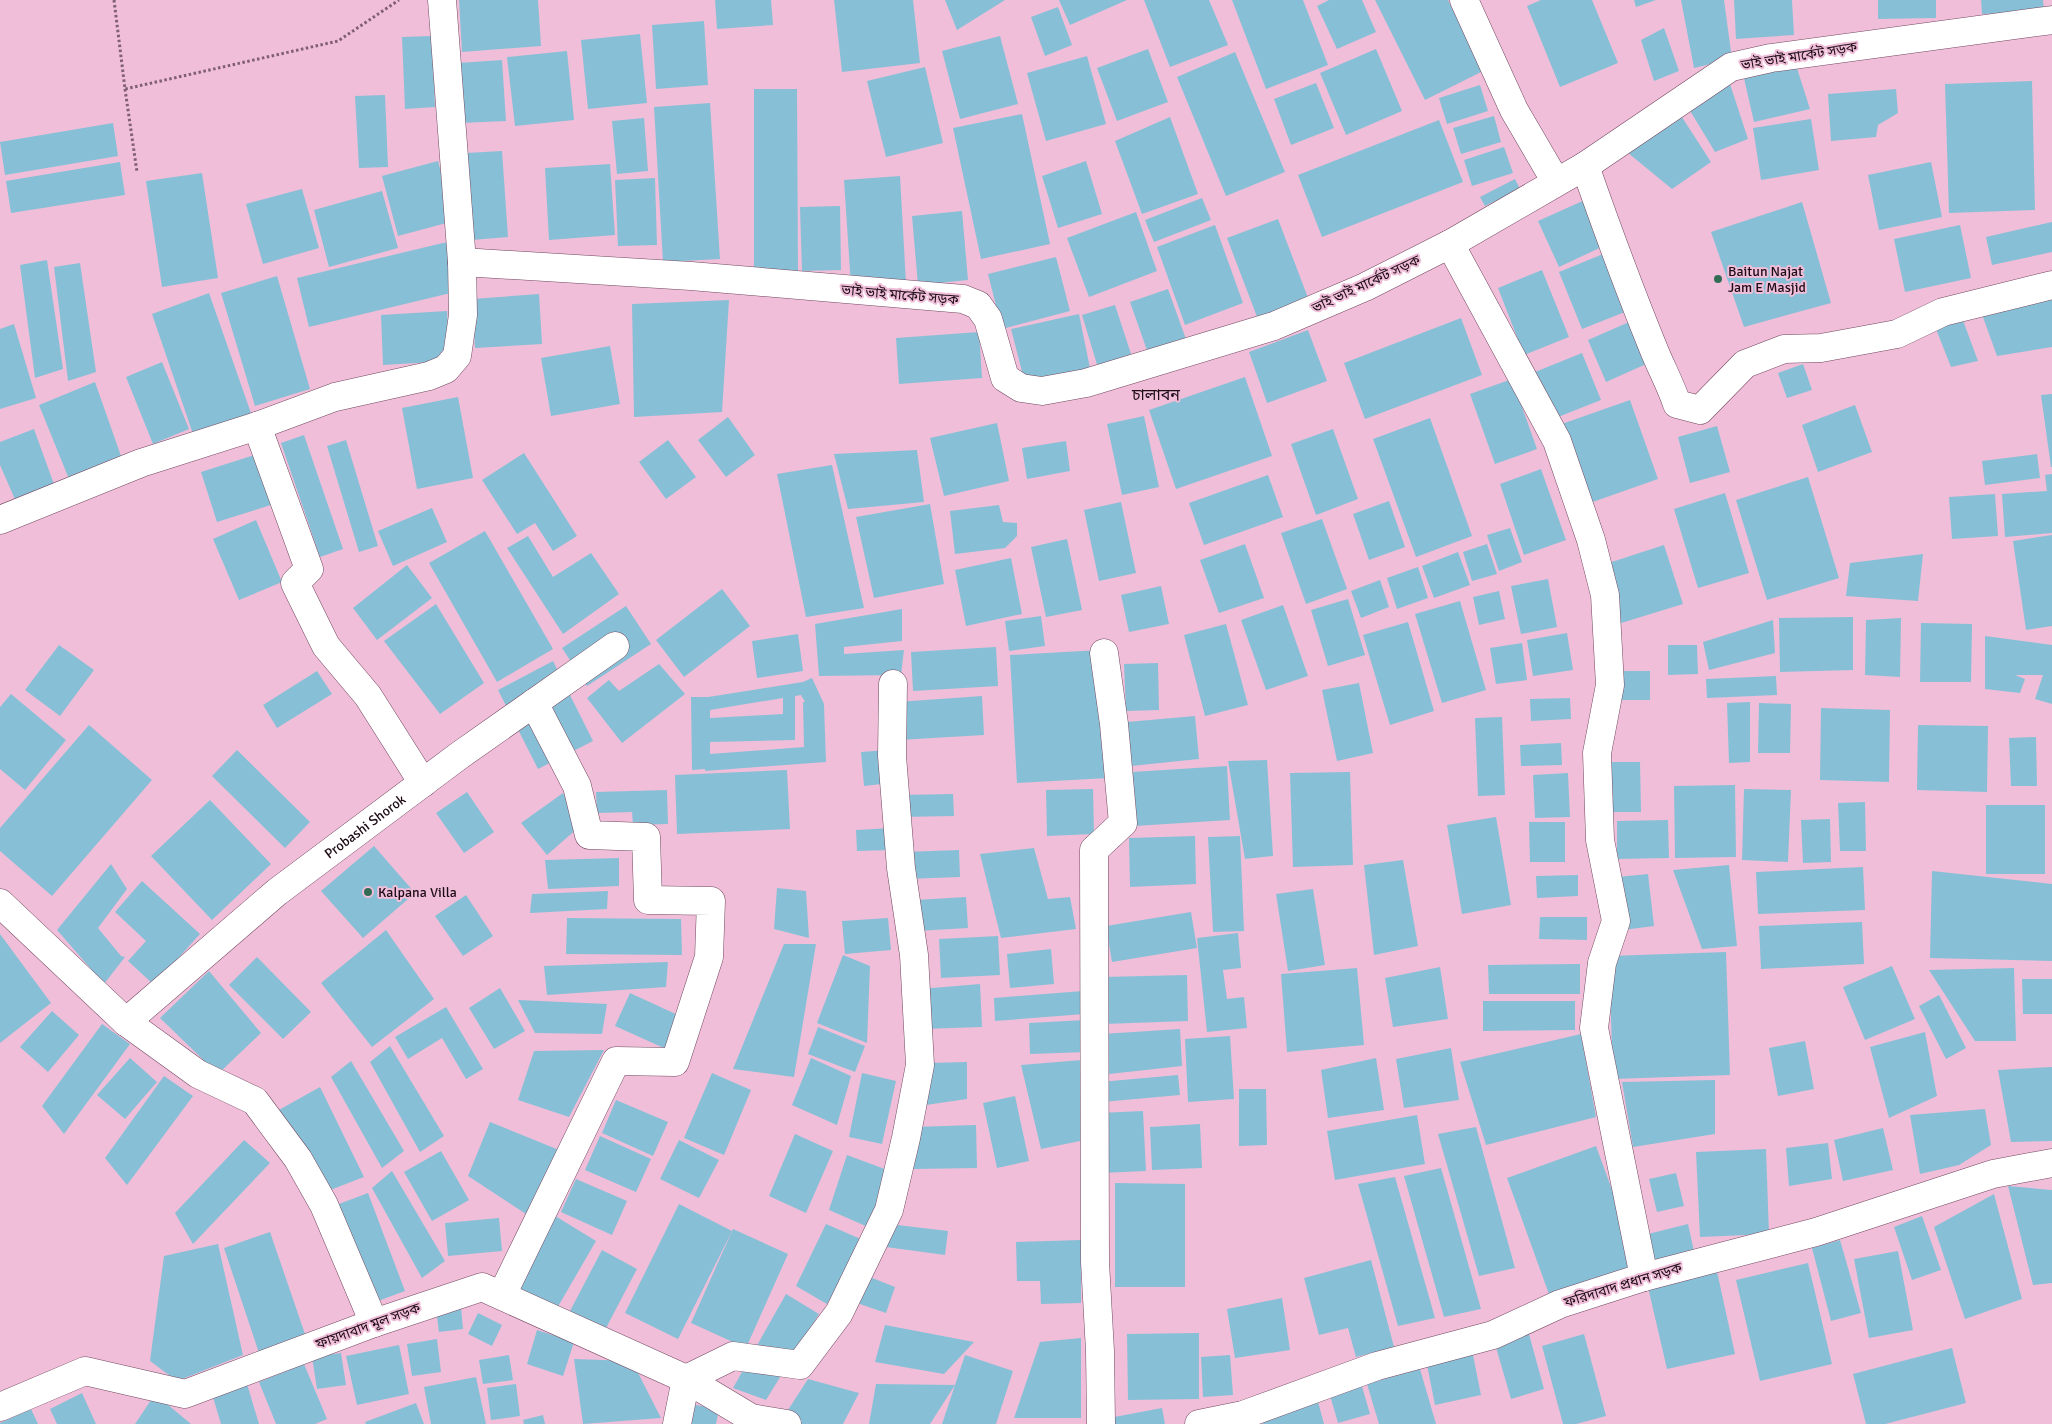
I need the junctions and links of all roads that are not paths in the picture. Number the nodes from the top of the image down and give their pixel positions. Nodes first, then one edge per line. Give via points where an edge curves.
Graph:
1 (442, 0) edge
2 (1464, 0) edge
3 (2052, 20) edge
4 (1585, 166) junction
5 (1556, 182) junction
6 (1450, 244) junction
7 (462, 262) junction
8 (2052, 284) edge
9 (257, 426) junction
10 (0, 520) edge
11 (615, 646) dead end
12 (1104, 653) dead end
13 (893, 684) dead end
14 (534, 703) junction
15 (424, 783) junction
16 (0, 903) edge
17 (126, 1022) junction
18 (2052, 1163) edge
19 (1644, 1277) junction
20 (502, 1295) junction
21 (374, 1323) junction
22 (686, 1379) junction
23 (0, 1407) edge
24 (677, 1424) edge
25 (787, 1424) edge
26 (1101, 1424) edge
27 (1199, 1424) edge

1 - 7 street
2 - 5 street via 1514,110
3 - 4 street, ভাই ভাই মার্কেট সড়ক via 1771,58 1731,67
4 - 5 street, ভাই ভাই মার্কেট সড়ক
4 - 8 street via 1609,236 1677,404 1700,410 1745,364 1784,349 1821,348 1897,334 1943,312
5 - 6 street, ভাই ভাই মার্কেট সড়ক
6 - 7 street, ভাই ভাই মার্কেট সড়ক via 1365,287 1274,326 1086,383 1042,391 1021,388 1005,378 988,319 978,305 963,298
6 - 19 street via 1557,441 1591,540 1605,595 1610,686 1597,753 1600,840 1616,921 1602,963 1594,1028
7 - 9 street via 462,323 457,356 446,369 429,376 335,397
9 - 10 street via 141,464
9 - 15 street via 309,568 295,583 326,646 368,696
11 - 14 street, Probashi Shorok
12 - 26 street via 1123,823 1094,850 1094,1243
13 - 22 street via 893,765 901,868 914,955 920,1065 889,1210 839,1313 800,1365 733,1356
14 - 15 street, Probashi Shorok
14 - 20 street via 577,786 589,835 646,837 648,900 711,901 709,957 675,1062 616,1061
15 - 17 street, Probashi Shorok via 277,892
16 - 17 street
17 - 21 street via 198,1074 255,1101 298,1159 324,1205
18 - 19 street, ফরিদাবাদ প্রধান সড়ক via 1993,1174 1816,1232
19 - 27 street, ফরিদাবাদ প্রধান সড়ক via 1560,1304 1494,1334 1377,1366 1243,1415
20 - 21 street, ফায়দাবাদ মূল সড়ক via 482,1287
20 - 22 street, ফায়দাবাদ মূল সড়ক
21 - 23 street, ফায়দাবাদ মূল সড়ক via 184,1394 85,1370
22 - 24 street
22 - 25 street, ফায়দাবাদ মূল সড়ক via 751,1418

